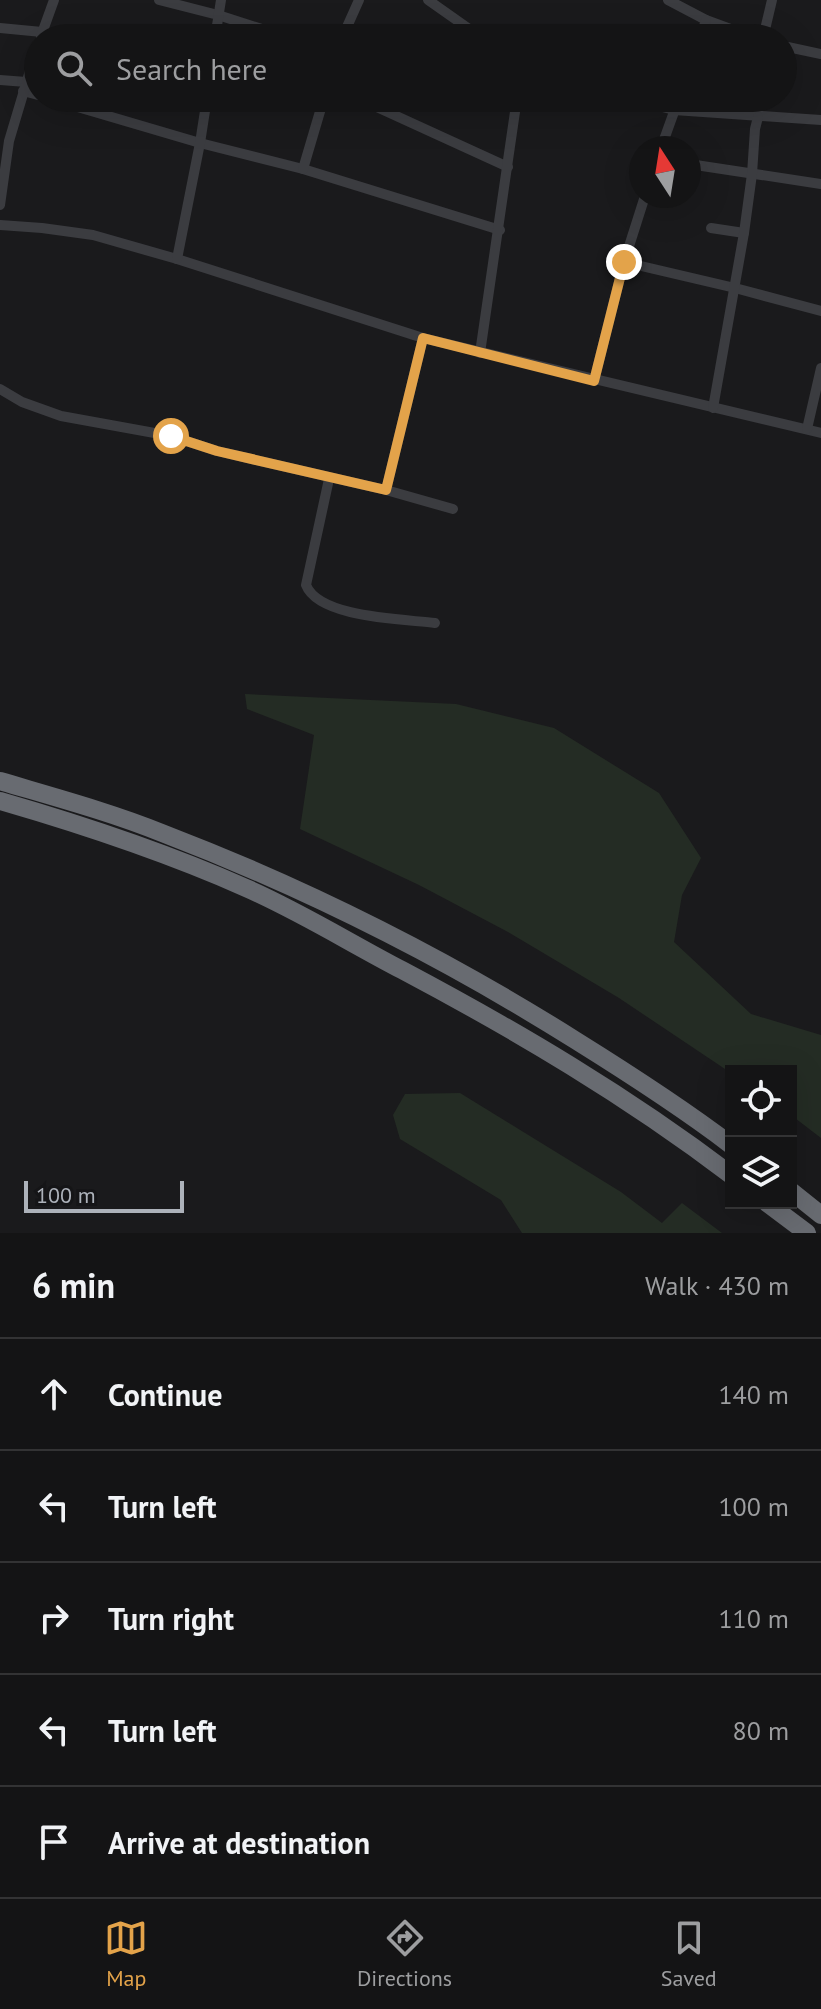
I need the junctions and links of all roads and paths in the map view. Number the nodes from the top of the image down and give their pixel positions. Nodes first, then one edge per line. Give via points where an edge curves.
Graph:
1 (54, 0) edge
2 (159, 0) edge
3 (221, 0) edge
4 (359, 0) edge
5 (428, 0) edge
6 (668, 0) edge
7 (772, 0) edge
8 (218, 15) junction
9 (706, 20) junction
10 (45, 24) edge
11 (217, 24) edge
12 (246, 24) edge
13 (348, 24) edge
14 (462, 24) edge
15 (705, 24) edge
16 (717, 24) edge
17 (766, 24) edge
18 (0, 28) edge
19 (24, 32) edge
20 (797, 49) edge
21 (821, 54) edge
22 (0, 80) edge
23 (24, 86) edge
24 (24, 89) edge
25 (95, 112) edge
26 (205, 112) edge
27 (320, 112) edge
28 (388, 112) edge
29 (515, 112) edge
30 (673, 112) edge
31 (698, 112) edge
32 (758, 117) junction
33 (821, 120) edge
34 (665, 136) edge
35 (5, 141) edge
36 (200, 143) junction
37 (701, 166) edge
38 (508, 167) junction
39 (303, 169) junction
40 (752, 174) junction
41 (821, 184) edge
42 (0, 205) edge
43 (641, 208) edge
44 (0, 225) edge
45 (711, 228) dead end
46 (500, 230) junction
47 (744, 233) junction
48 (177, 259) junction
49 (624, 262) junction
50 (735, 288) junction
51 (821, 311) edge
52 (423, 338) junction
53 (480, 353) junction
54 (821, 368) edge
55 (594, 381) junction
56 (0, 389) edge
57 (713, 408) junction
58 (807, 429) junction
59 (821, 433) edge
60 (329, 479) junction
61 (386, 490) junction
62 (453, 509) dead end
63 (435, 623) dead end
64 (0, 781) edge
65 (0, 801) edge
66 (725, 1141) edge
67 (725, 1170) edge
68 (797, 1196) edge
69 (775, 1209) edge
70 (821, 1215) edge
71 (807, 1233) edge

1 - 10 street
2 - 8 street
3 - 8 street
4 - 13 street
5 - 14 street
6 - 9 street
7 - 17 street
8 - 11 street
8 - 12 street
9 - 15 street
9 - 16 street
18 - 19 street
20 - 21 street
22 - 23 street
24 - 35 street
25 - 36 street
26 - 36 street
27 - 39 street
28 - 38 street
29 - 38 street
30 - 34 street
31 - 32 street
32 - 33 street
32 - 40 street
35 - 42 street
36 - 39 street
36 - 48 street
37 - 40 street
38 - 46 street
39 - 46 street
40 - 41 street
40 - 47 street
43 - 49 street
44 - 48 street via 93,235
45 - 47 street
46 - 53 street
47 - 50 street
48 - 52 street
49 - 50 street
49 - 55 street
50 - 51 street
50 - 57 street
52 - 53 street
52 - 61 street
53 - 55 street
54 - 58 street
55 - 57 street
56 - 60 street via 61,416 171,436
57 - 58 street
58 - 59 street
60 - 61 street
60 - 63 street via 307,590 342,611
61 - 62 street
64 - 66 highway via 159,832 390,932 620,1068
65 - 67 highway via 248,888 482,1012 590,1076
68 - 70 highway
69 - 71 highway

